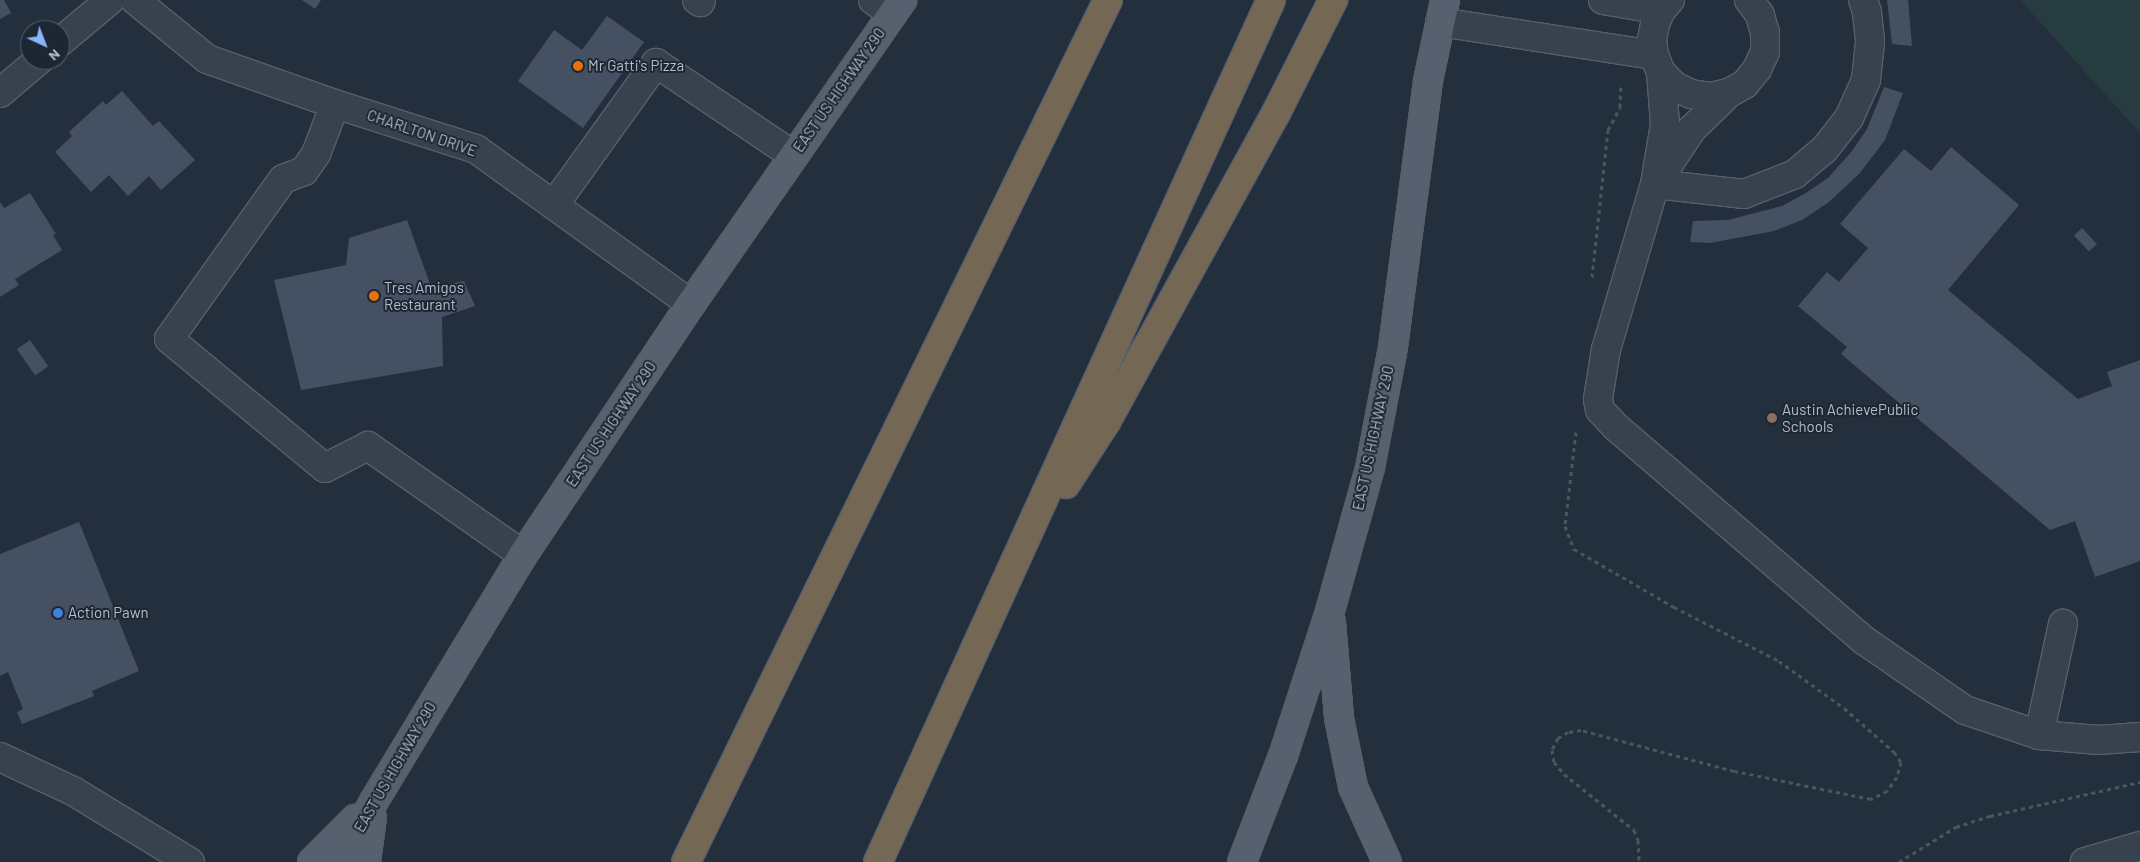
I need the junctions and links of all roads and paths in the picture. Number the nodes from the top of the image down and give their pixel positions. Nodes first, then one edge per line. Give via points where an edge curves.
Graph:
1 (110, 0) edge
2 (136, 0) edge
3 (697, 0) edge
4 (701, 0) edge
5 (1108, 0) edge
6 (1271, 0) edge
7 (1333, 0) edge
8 (1603, 0) edge
9 (1749, 0) edge
10 (1863, 0) edge
11 (890, 5) edge
12 (1666, 5) edge
13 (1443, 11) edge
14 (70, 34) edge
15 (1658, 63) junction
16 (27, 70) edge
17 (1621, 84) dead end
18 (0, 93) edge
19 (1729, 93) junction
20 (334, 104) junction
21 (793, 155) junction
22 (1654, 184) junction
23 (554, 206) junction
24 (1591, 282) dead end
25 (691, 304) junction
26 (1577, 424) dead end
27 (523, 555) junction
28 (1015, 563) junction
29 (1330, 611) junction
30 (2063, 624) dead end
31 (2039, 734) junction
32 (2140, 737) edge
33 (0, 757) edge
34 (2140, 782) edge
35 (374, 801) junction
36 (2140, 846) edge
37 (190, 862) edge
38 (312, 862) edge
39 (341, 862) edge
40 (366, 862) edge
41 (686, 862) edge
42 (878, 862) edge
43 (1242, 862) edge
44 (1387, 862) edge
45 (1639, 862) edge
46 (1899, 862) edge
47 (2085, 862) edge

1 - 14 street
2 - 20 street, CHARLTON DRIVE via 207,59
3 - 4 street
5 - 41 highway
6 - 28 highway
7 - 28 highway via 1276,113 1106,422
8 - 12 street
9 - 19 street via 1760,15 1765,33 1764,52 1758,69 1745,84
10 - 22 street via 1870,40 1866,80 1849,118 1824,150 1795,174 1744,194
11 - 21 main road, EAST US HIGHWAY 290
12 - 15 street via 1654,24 1652,39
13 - 15 street
13 - 29 main road, EAST US HIGHWAY 290 via 1428,81 1392,356 1370,468
15 - 19 street via 1674,86 1691,94 1710,97
15 - 22 street via 1665,124
16 - 18 street
17 - 24 path via 1620,106 1608,130
19 - 22 street via 1692,129
20 - 23 street, CHARLTON DRIVE via 476,149
20 - 27 street via 316,154 304,171 283,179 169,339 325,468 368,446
21 - 23 street via 656,63
21 - 25 main road, EAST US HIGHWAY 290
22 - 31 street via 1606,349 1598,399 1600,410 1865,641 1965,710
23 - 25 street, CHARLTON DRIVE
25 - 27 main road, EAST US HIGHWAY 290
26 - 45 path via 1565,526 1574,549 1674,607 1779,661 1844,708 1901,762 1887,791 1871,799 1734,771 1580,730 1568,732 1558,738 1552,750 1554,762 1564,774 1634,830
27 - 35 main road, EAST US HIGHWAY 290
28 - 42 highway
29 - 43 main road, EAST US HIGHWAY 290 via 1283,756
29 - 44 main road via 1339,718 1353,787
30 - 31 street
31 - 32 street via 2099,740
33 - 37 street via 73,791
34 - 46 path via 1990,816 1956,827
35 - 38 main road
35 - 39 main road, EAST US HIGHWAY 290
35 - 40 main road
36 - 47 street

